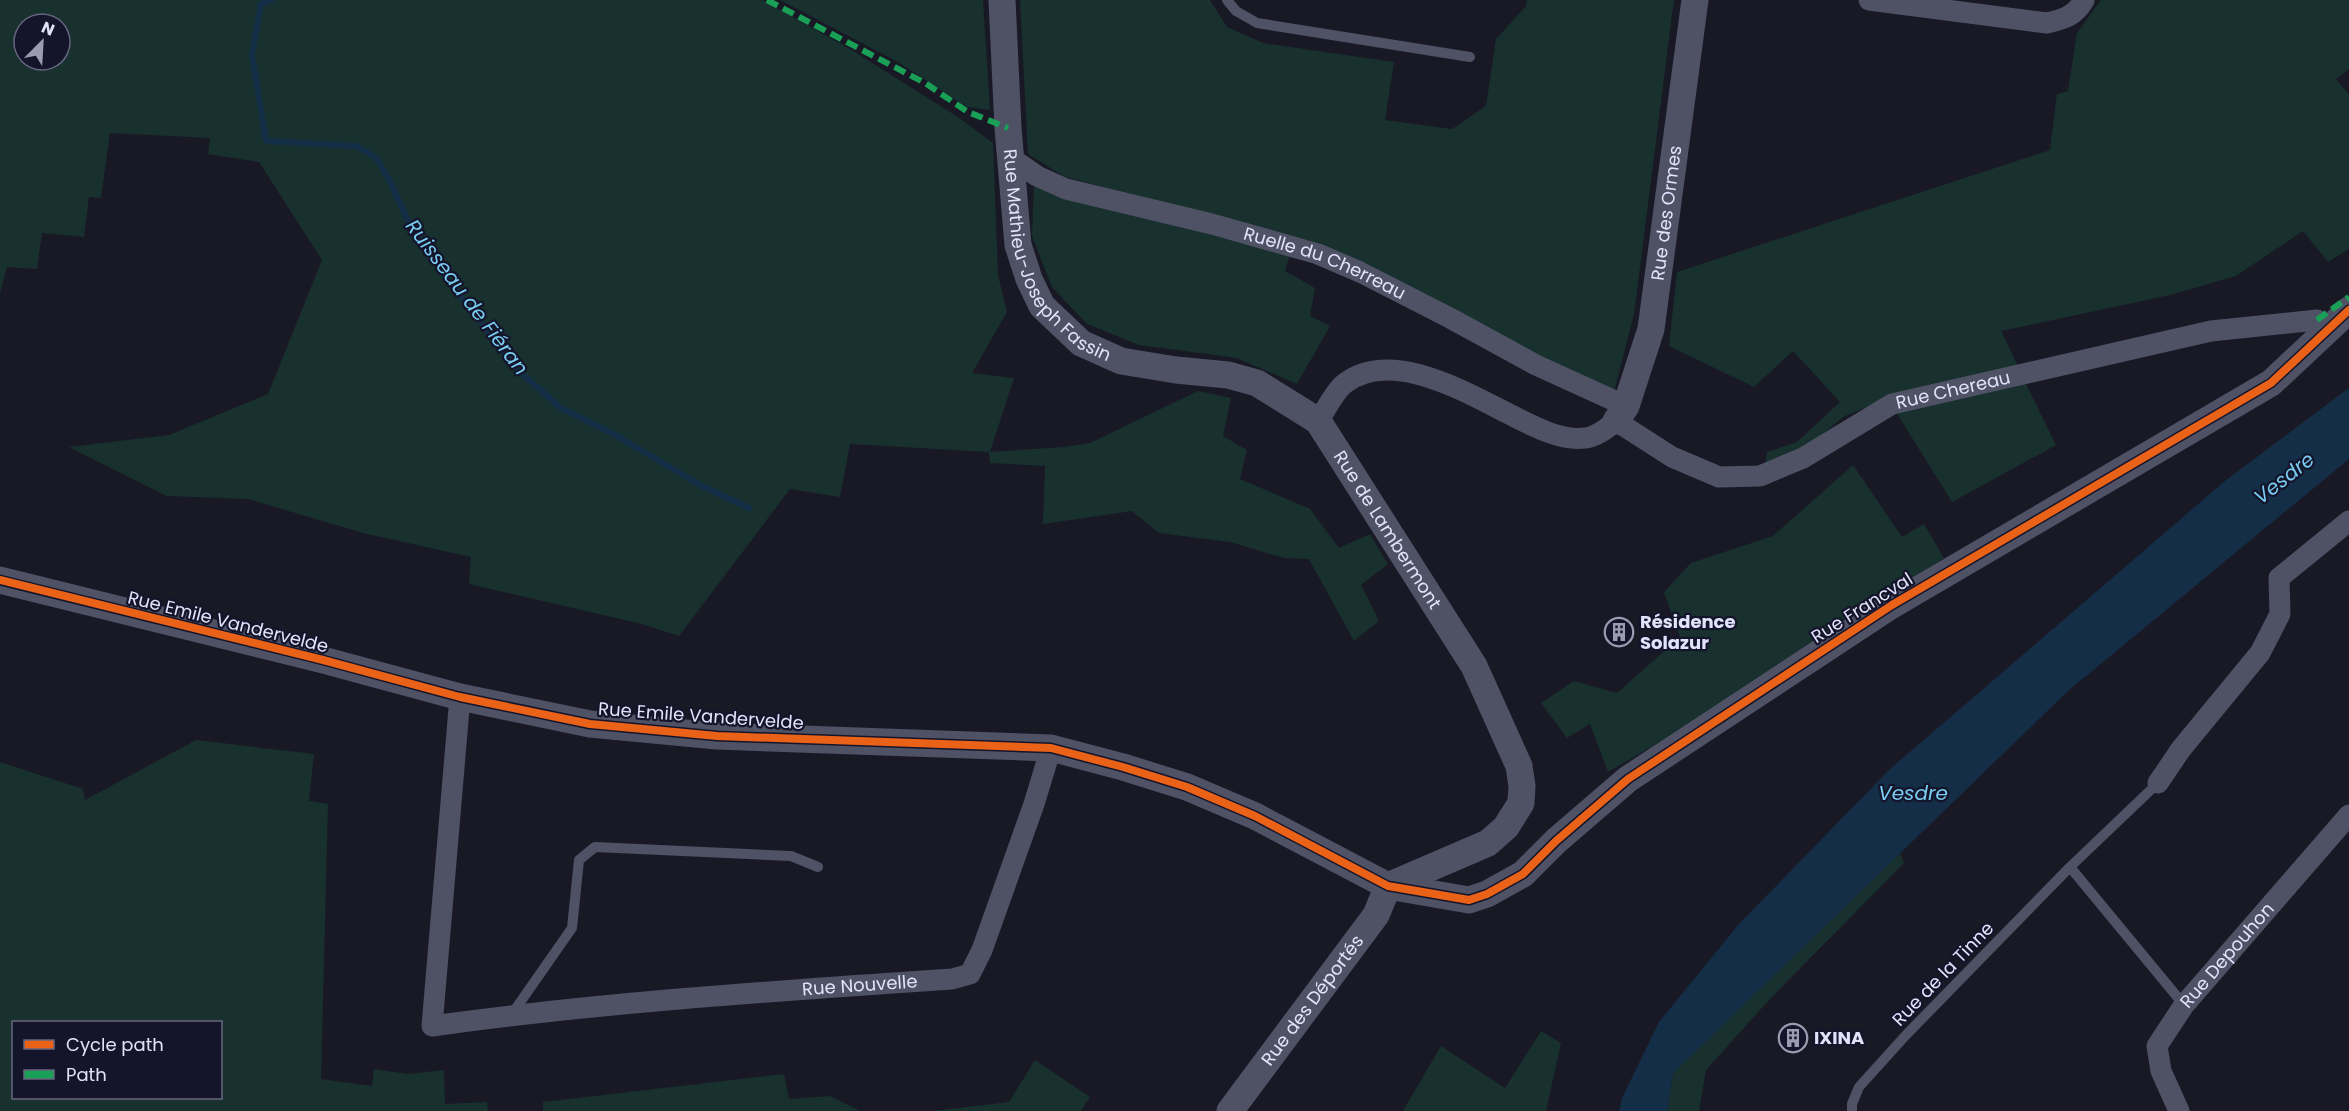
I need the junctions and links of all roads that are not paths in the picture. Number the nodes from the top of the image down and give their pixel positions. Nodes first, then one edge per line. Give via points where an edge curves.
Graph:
1 (1002, 0) edge
2 (1227, 0) edge
3 (1695, 0) edge
4 (1869, 0) edge
5 (2084, 0) edge
6 (1470, 57) dead end
7 (1011, 158) junction
8 (2349, 310) edge
9 (2317, 320) dead end
10 (1621, 413) junction
11 (1318, 421) junction
12 (2349, 520) edge
13 (0, 580) edge
14 (460, 697) junction
15 (1051, 748) junction
16 (2158, 783) joint
17 (2349, 815) edge
18 (818, 867) dead end
19 (2070, 867) junction
20 (1388, 886) junction
21 (2184, 1005) junction
22 (512, 1014) junction
23 (1230, 1111) edge
24 (1852, 1111) edge
25 (2179, 1111) edge

1 - 7 street, Rue Mathieu-Joseph Fassin
2 - 6 lane via 1236,11 1257,23
3 - 10 street, Rue des Ormes via 1651,329
4 - 5 street via 2047,23 2067,18
7 - 10 street, Ruelle du Cherreau via 1065,189 1318,254 1430,308
7 - 11 street, Rue Mathieu-Joseph Fassin via 1018,245 1029,279 1042,306 1081,343 1121,361 1228,375 1257,383
8 - 20 street, Rue Francval via 2271,383 1892,605 1628,779 1523,874 1469,900
9 - 10 street, Rue Chereau via 2211,331 1892,404 1803,458 1761,476 1719,477 1672,457
10 - 11 street via 1600,433 1585,438 1566,436 1539,429 1433,379 1379,368 1342,385
11 - 20 street, Rue de Lambermont via 1474,666 1519,766 1521,803 1506,827 1488,843
12 - 16 street via 2279,578 2280,614 2260,653
13 - 14 street, Rue Emile Vandervelde
14 - 15 street, Rue Emile Vandervelde via 590,724 717,736
14 - 22 street, Rue Nouvelle via 432,1026
15 - 20 street, Rue Emile Vandervelde via 1187,787 1255,816
15 - 22 street, Rue Nouvelle via 982,950 970,974 952,979
16 - 19 lane, Rue de la Tinne
17 - 21 street, Rue Depouhon
18 - 22 lane via 791,856 594,847 579,860 572,928
19 - 21 lane
19 - 24 lane, Rue de la Tinne via 1906,1035 1865,1081
20 - 23 street, Rue des Déportés via 1376,915
21 - 25 street, Rue Depouhon via 2157,1046 2162,1071

